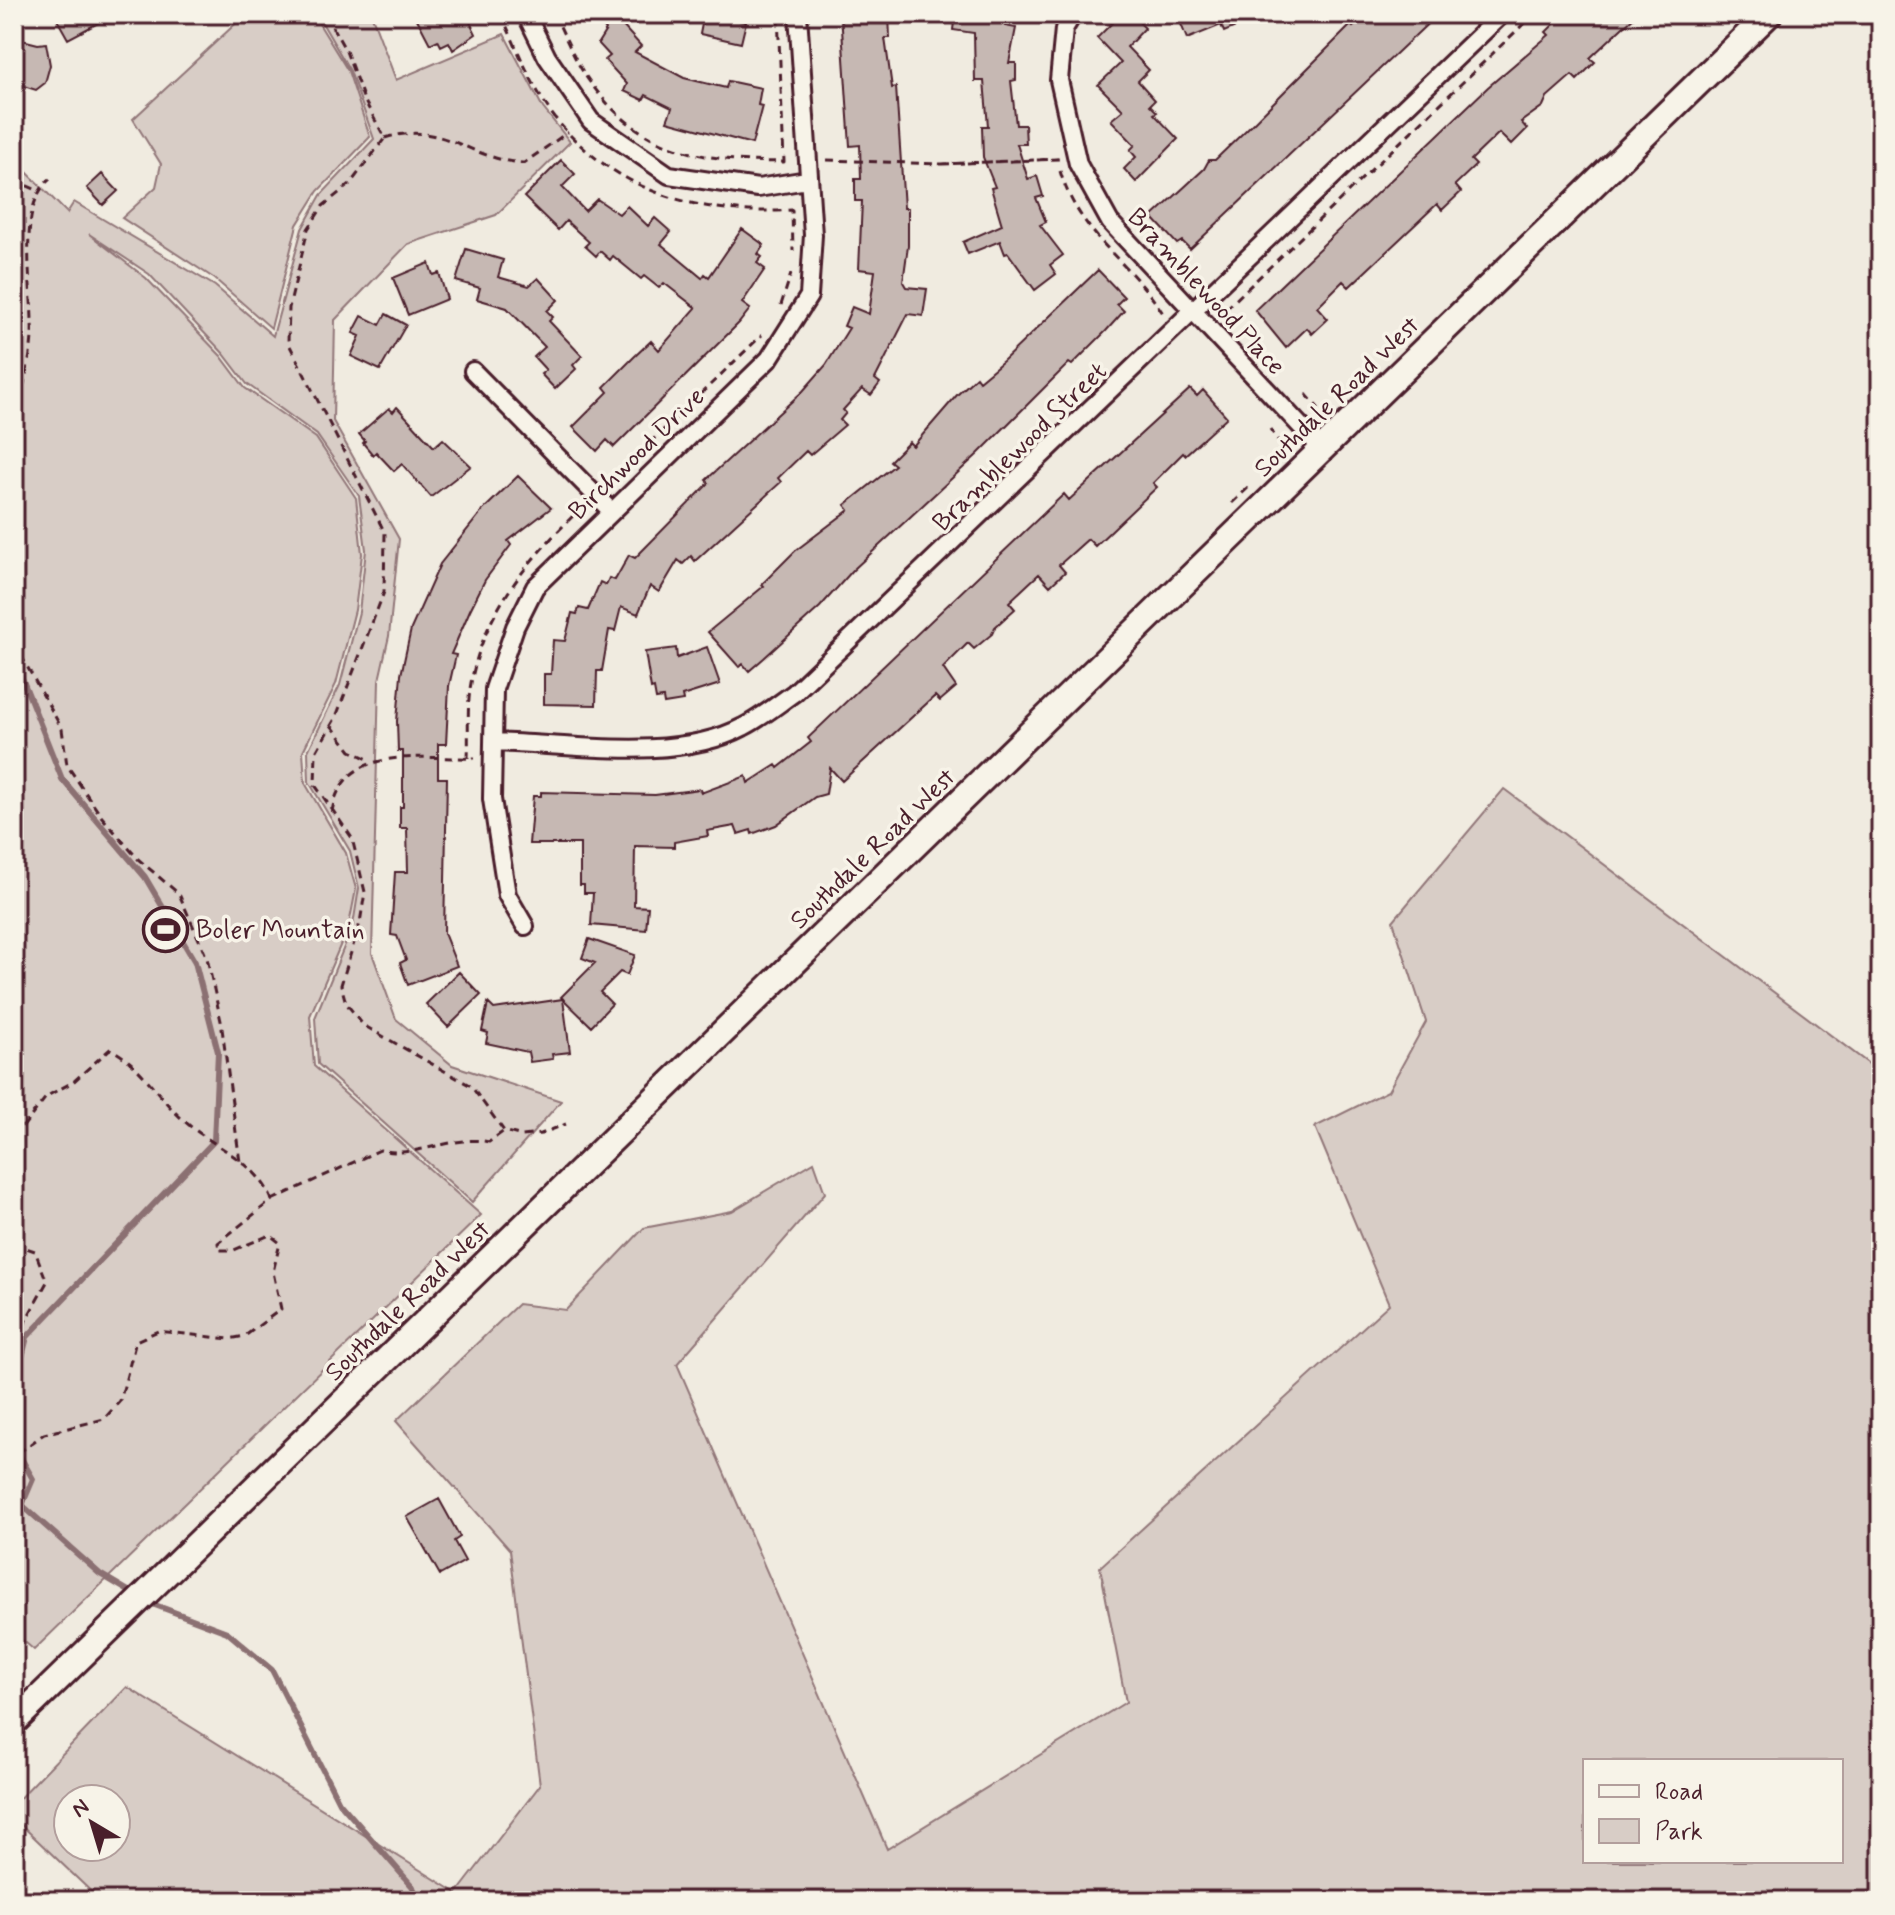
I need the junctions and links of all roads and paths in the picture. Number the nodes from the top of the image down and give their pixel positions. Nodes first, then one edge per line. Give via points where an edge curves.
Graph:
1 (325, 14) edge
2 (501, 14) edge
3 (526, 14) edge
4 (554, 14) edge
5 (778, 14) edge
6 (798, 14) edge
7 (1073, 14) edge
8 (1502, 14) edge
9 (1534, 14) edge
10 (1769, 14) edge
11 (568, 132) junction
12 (385, 138) junction
13 (823, 159) dead end
14 (942, 164) junction
15 (50, 179) dead end
16 (14, 180) edge
17 (807, 180) junction
18 (37, 190) junction
19 (793, 252) dead end
20 (793, 266) dead end
21 (1226, 309) dead end
22 (1193, 313) junction
23 (776, 316) dead end
24 (769, 326) dead end
25 (473, 371) dead end
26 (1306, 394) dead end
27 (1319, 409) dead end
28 (14, 414) edge
29 (1270, 429) dead end
30 (1322, 449) junction
31 (606, 484) dead end
32 (1232, 503) dead end
33 (611, 511) junction
34 (14, 643) edge
35 (331, 725) junction
36 (493, 750) junction
37 (370, 760) junction
38 (332, 812) junction
39 (525, 926) dead end
40 (566, 1124) dead end
41 (504, 1131) junction
42 (14, 1138) edge
43 (240, 1162) junction
44 (272, 1200) junction
45 (14, 1244) edge
46 (14, 1354) edge
47 (14, 1456) edge
48 (14, 1722) edge

1 - 12 path
2 - 11 path via 542,97
3 - 17 street via 547,57 591,121 669,175 758,188
4 - 5 path via 585,75 648,137 687,154 784,162
6 - 17 street, Birchwood Drive
7 - 22 street, Bramblewood Place via 1064,29 1059,80 1078,164 1110,222
8 - 22 street, Bramblewood Street
9 - 21 path
10 - 30 main road, Southdale Road West
11 - 12 path via 524,163 482,157 450,137 411,132
11 - 19 path via 602,164 653,193 724,210 792,210
12 - 35 path via 308,229 289,308 288,342 385,533 384,592
13 - 14 path
14 - 14 path via 1043,160 1066,159 958,163
15 - 18 path
16 - 18 path
17 - 33 street, Birchwood Drive via 813,235 809,296 769,359
18 - 28 path via 29,236 32,337
20 - 23 path
22 - 30 street, Bramblewood Place
22 - 36 street, Bramblewood Street via 794,693 743,728 699,744
24 - 31 path
25 - 33 street
26 - 27 path
29 - 32 path via 1283,448 1269,469
30 - 48 main road, Southdale Road West
33 - 36 street, Birchwood Drive via 535,587 521,613 494,689
34 - 43 path via 62,729 67,765 138,859 179,894 207,958
35 - 37 path via 351,751
35 - 38 path via 316,752 315,785
36 - 37 path
36 - 39 street, Birchwood Drive via 492,799 507,895
37 - 38 path via 341,783
38 - 41 path via 352,838 365,892 341,985 346,1003 363,1025 471,1086
40 - 41 path via 541,1134
41 - 44 path via 489,1142 475,1139 397,1154 380,1150
42 - 43 path via 47,1096 73,1082 110,1049 129,1058 181,1119
43 - 44 path via 263,1178
44 - 47 path via 218,1243 219,1250 234,1250 270,1235 280,1243 273,1272 281,1309 245,1336 158,1331 136,1341 120,1401 104,1419 44,1434
45 - 46 path via 35,1251 47,1282

